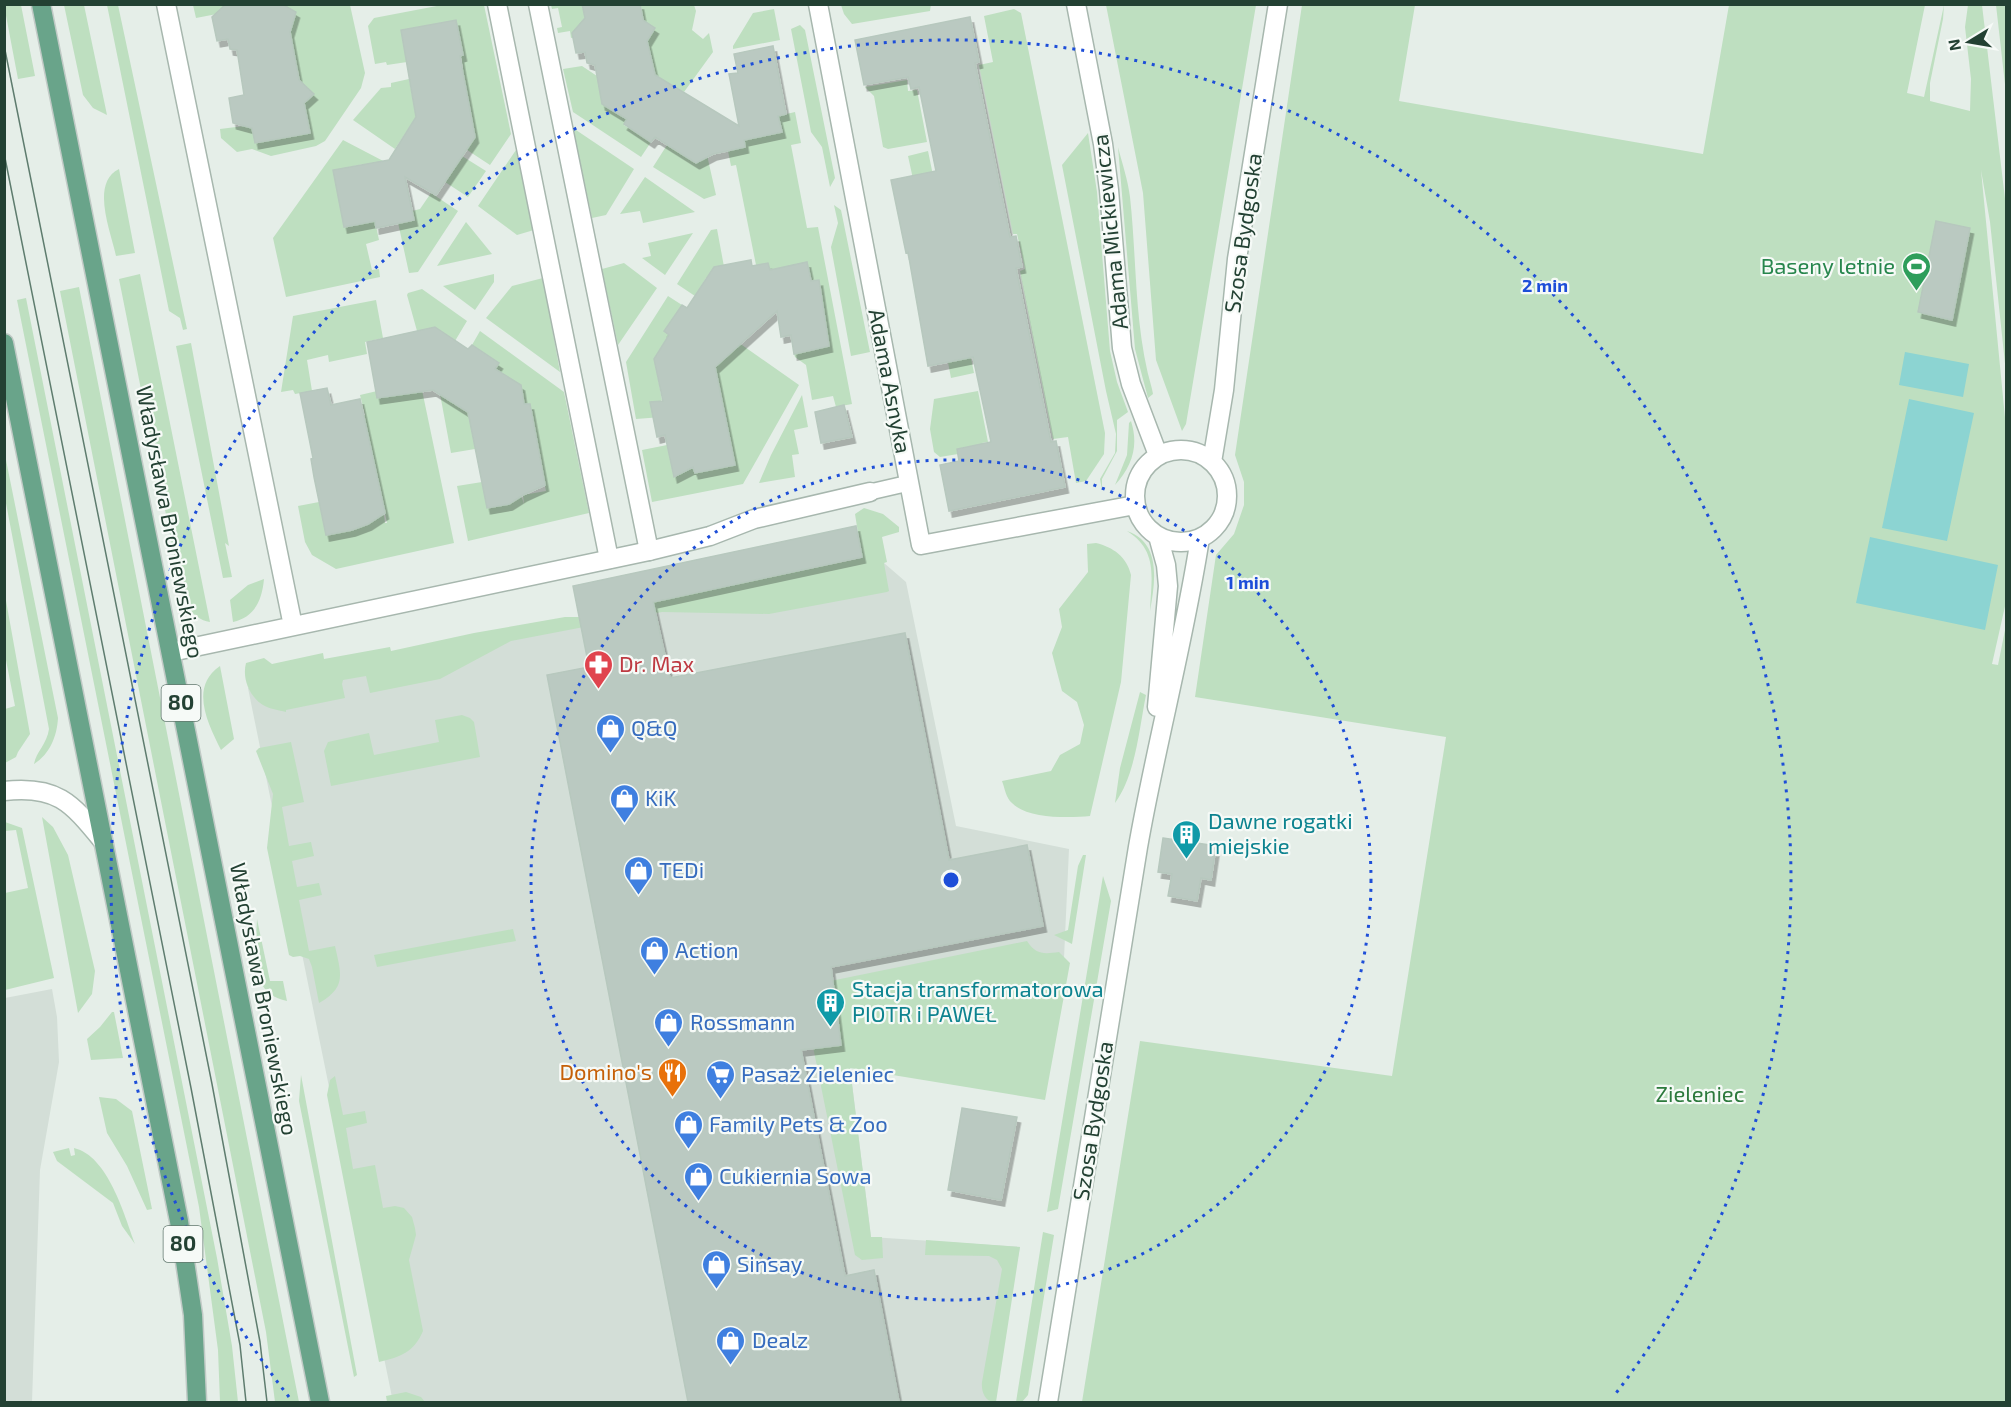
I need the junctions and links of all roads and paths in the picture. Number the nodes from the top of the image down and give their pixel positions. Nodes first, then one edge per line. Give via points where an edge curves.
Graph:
1 (41, 4) edge
2 (166, 4) edge
3 (497, 4) edge
4 (538, 4) edge
5 (818, 4) edge
6 (1076, 4) edge
7 (1278, 4) edge
8 (4, 343) edge
9 (1158, 455) junction
10 (1212, 462) junction
11 (909, 483) junction
12 (870, 492) joint
13 (1135, 505) junction
14 (1158, 536) junction
15 (1200, 538) junction
16 (649, 551) junction
17 (609, 559) junction
18 (293, 626) junction
19 (171, 652) junction
20 (1152, 769) junction
21 (4, 791) edge
22 (102, 840) junction
23 (197, 1402) edge
24 (320, 1402) edge
25 (1048, 1402) edge

1 - 19 main road, Władysława Broniewskiego / 80
2 - 18 street
3 - 17 street
4 - 16 street
5 - 11 street, Adama Asnyka
6 - 9 street, Adama Mickiewicza via 1103,144 1122,348
7 - 10 street, Szosa Bydgoska via 1237,259 1224,390
8 - 22 main road, 80
9 - 10 street via 1182,449
9 - 13 street via 1138,476
10 - 15 street via 1224,480 1226,507 1211,531
11 - 12 lane
11 - 13 street, Adama Asnyka via 921,545
12 - 16 street via 754,519 710,536
13 - 14 street via 1147,528
14 - 15 street via 1171,542
14 - 20 street, Szosa Bydgoska via 1168,586
15 - 20 street, Szosa Bydgoska via 1182,644
16 - 17 street
17 - 18 street
18 - 19 street
19 - 24 main road, Władysława Broniewskiego / 80
20 - 25 street, Szosa Bydgoska
21 - 22 street via 40,789 77,810
22 - 23 main road, 80 via 179,1221 193,1315

